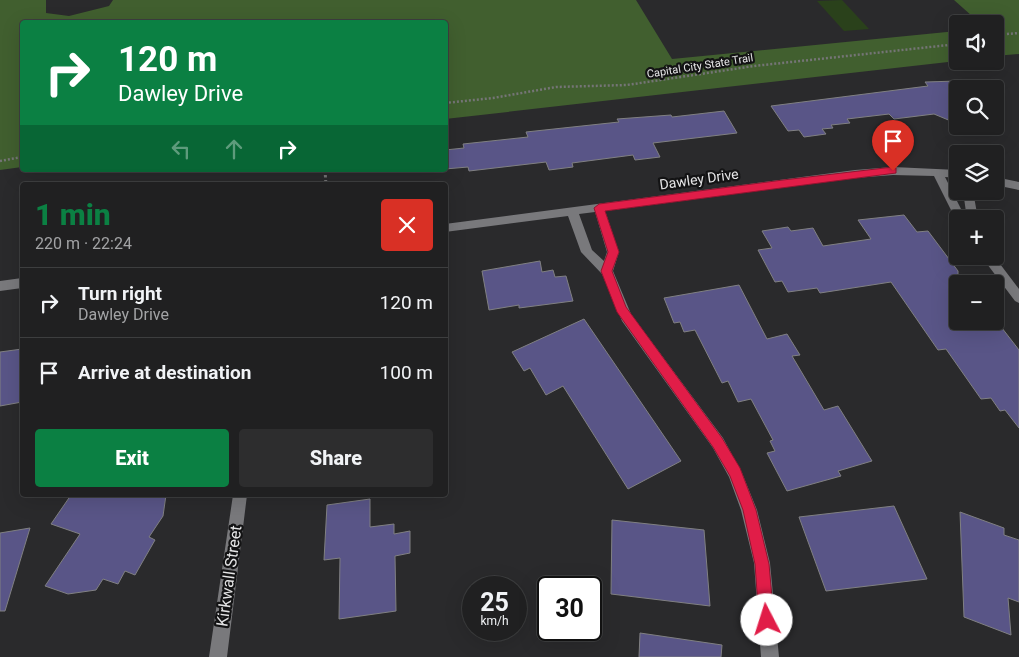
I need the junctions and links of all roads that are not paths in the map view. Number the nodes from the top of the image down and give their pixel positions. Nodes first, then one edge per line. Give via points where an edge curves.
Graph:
1 (936, 172) junction
2 (949, 173) edge
3 (1004, 183) edge
4 (1019, 186) edge
5 (599, 208) junction
6 (955, 210) edge
7 (572, 212) junction
8 (448, 228) edge
9 (994, 265) edge
10 (607, 271) junction
11 (20, 283) edge
12 (0, 286) edge
13 (1019, 298) edge
14 (240, 497) edge
15 (218, 657) edge
16 (770, 657) edge

1 - 2 street, Dawley Drive
1 - 5 street, Dawley Drive via 855,174
1 - 6 street
3 - 4 street
5 - 7 street, Dawley Drive
5 - 10 street via 613,252
7 - 8 street, Dawley Drive
7 - 10 street via 587,252
9 - 13 street
10 - 16 street via 626,317 718,443 735,472 749,510 762,564
11 - 12 street
14 - 15 street, Kirkwall Street

